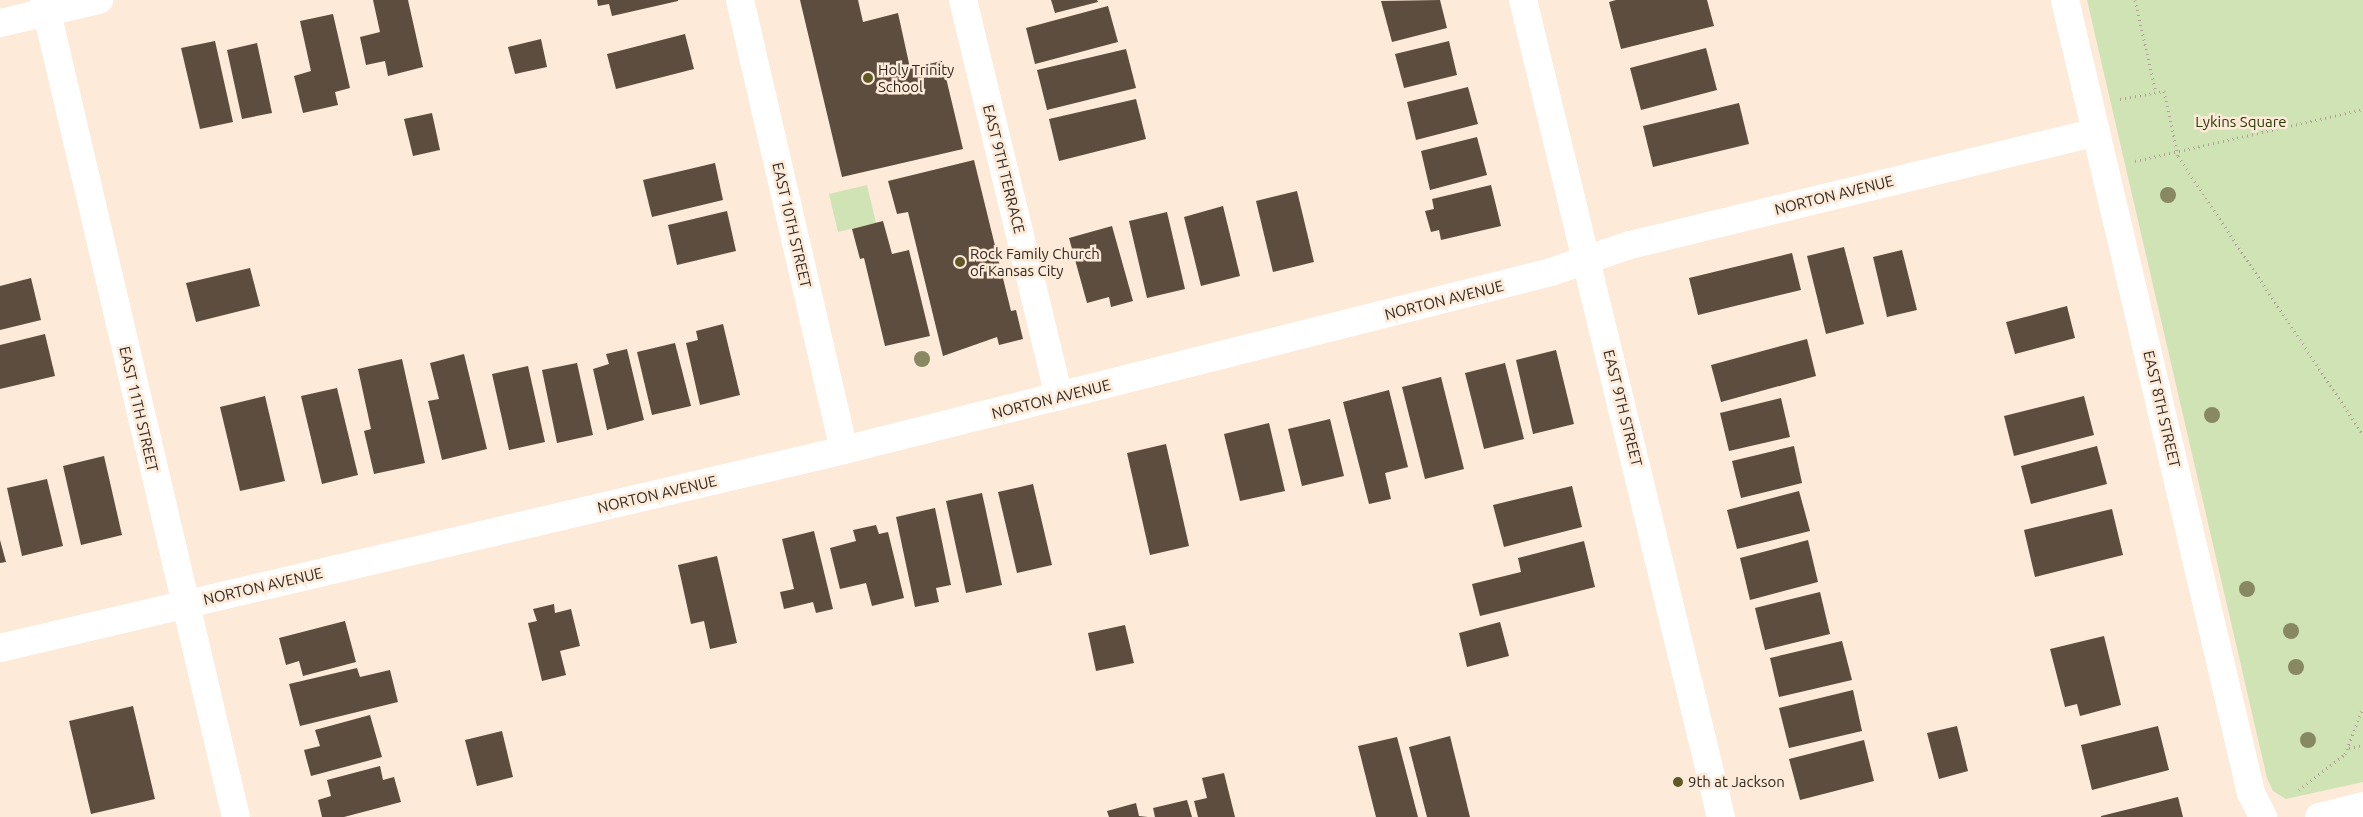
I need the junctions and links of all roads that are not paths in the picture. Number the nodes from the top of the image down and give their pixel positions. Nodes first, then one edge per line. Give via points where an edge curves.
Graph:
1 (99, 0) edge
2 (740, 0) edge
3 (963, 0) edge
4 (1523, 0) edge
5 (2065, 0) edge
6 (46, 6) edge
7 (0, 23) edge
8 (2097, 132) junction
9 (1588, 263) junction
10 (1059, 397) junction
11 (844, 450) junction
12 (185, 604) junction
13 (0, 648) edge
14 (2363, 806) edge
15 (236, 817) edge
16 (1721, 817) edge
17 (2263, 817) edge
18 (2318, 817) edge

1 - 6 street
2 - 11 street, EAST 10TH STREET
3 - 10 street, EAST 9TH TERRACE
4 - 9 street, EAST 9TH STREET
5 - 8 street, EAST 8TH STREET
6 - 7 street
6 - 12 street, EAST 11TH STREET
8 - 9 street, NORTON AVENUE via 1630,245
8 - 17 street, EAST 8TH STREET via 2249,784
9 - 10 street, NORTON AVENUE
9 - 16 street, EAST 9TH STREET
10 - 11 street, NORTON AVENUE
11 - 12 street, NORTON AVENUE
12 - 13 street, NORTON AVENUE
12 - 15 street, EAST 11TH STREET
14 - 18 street

